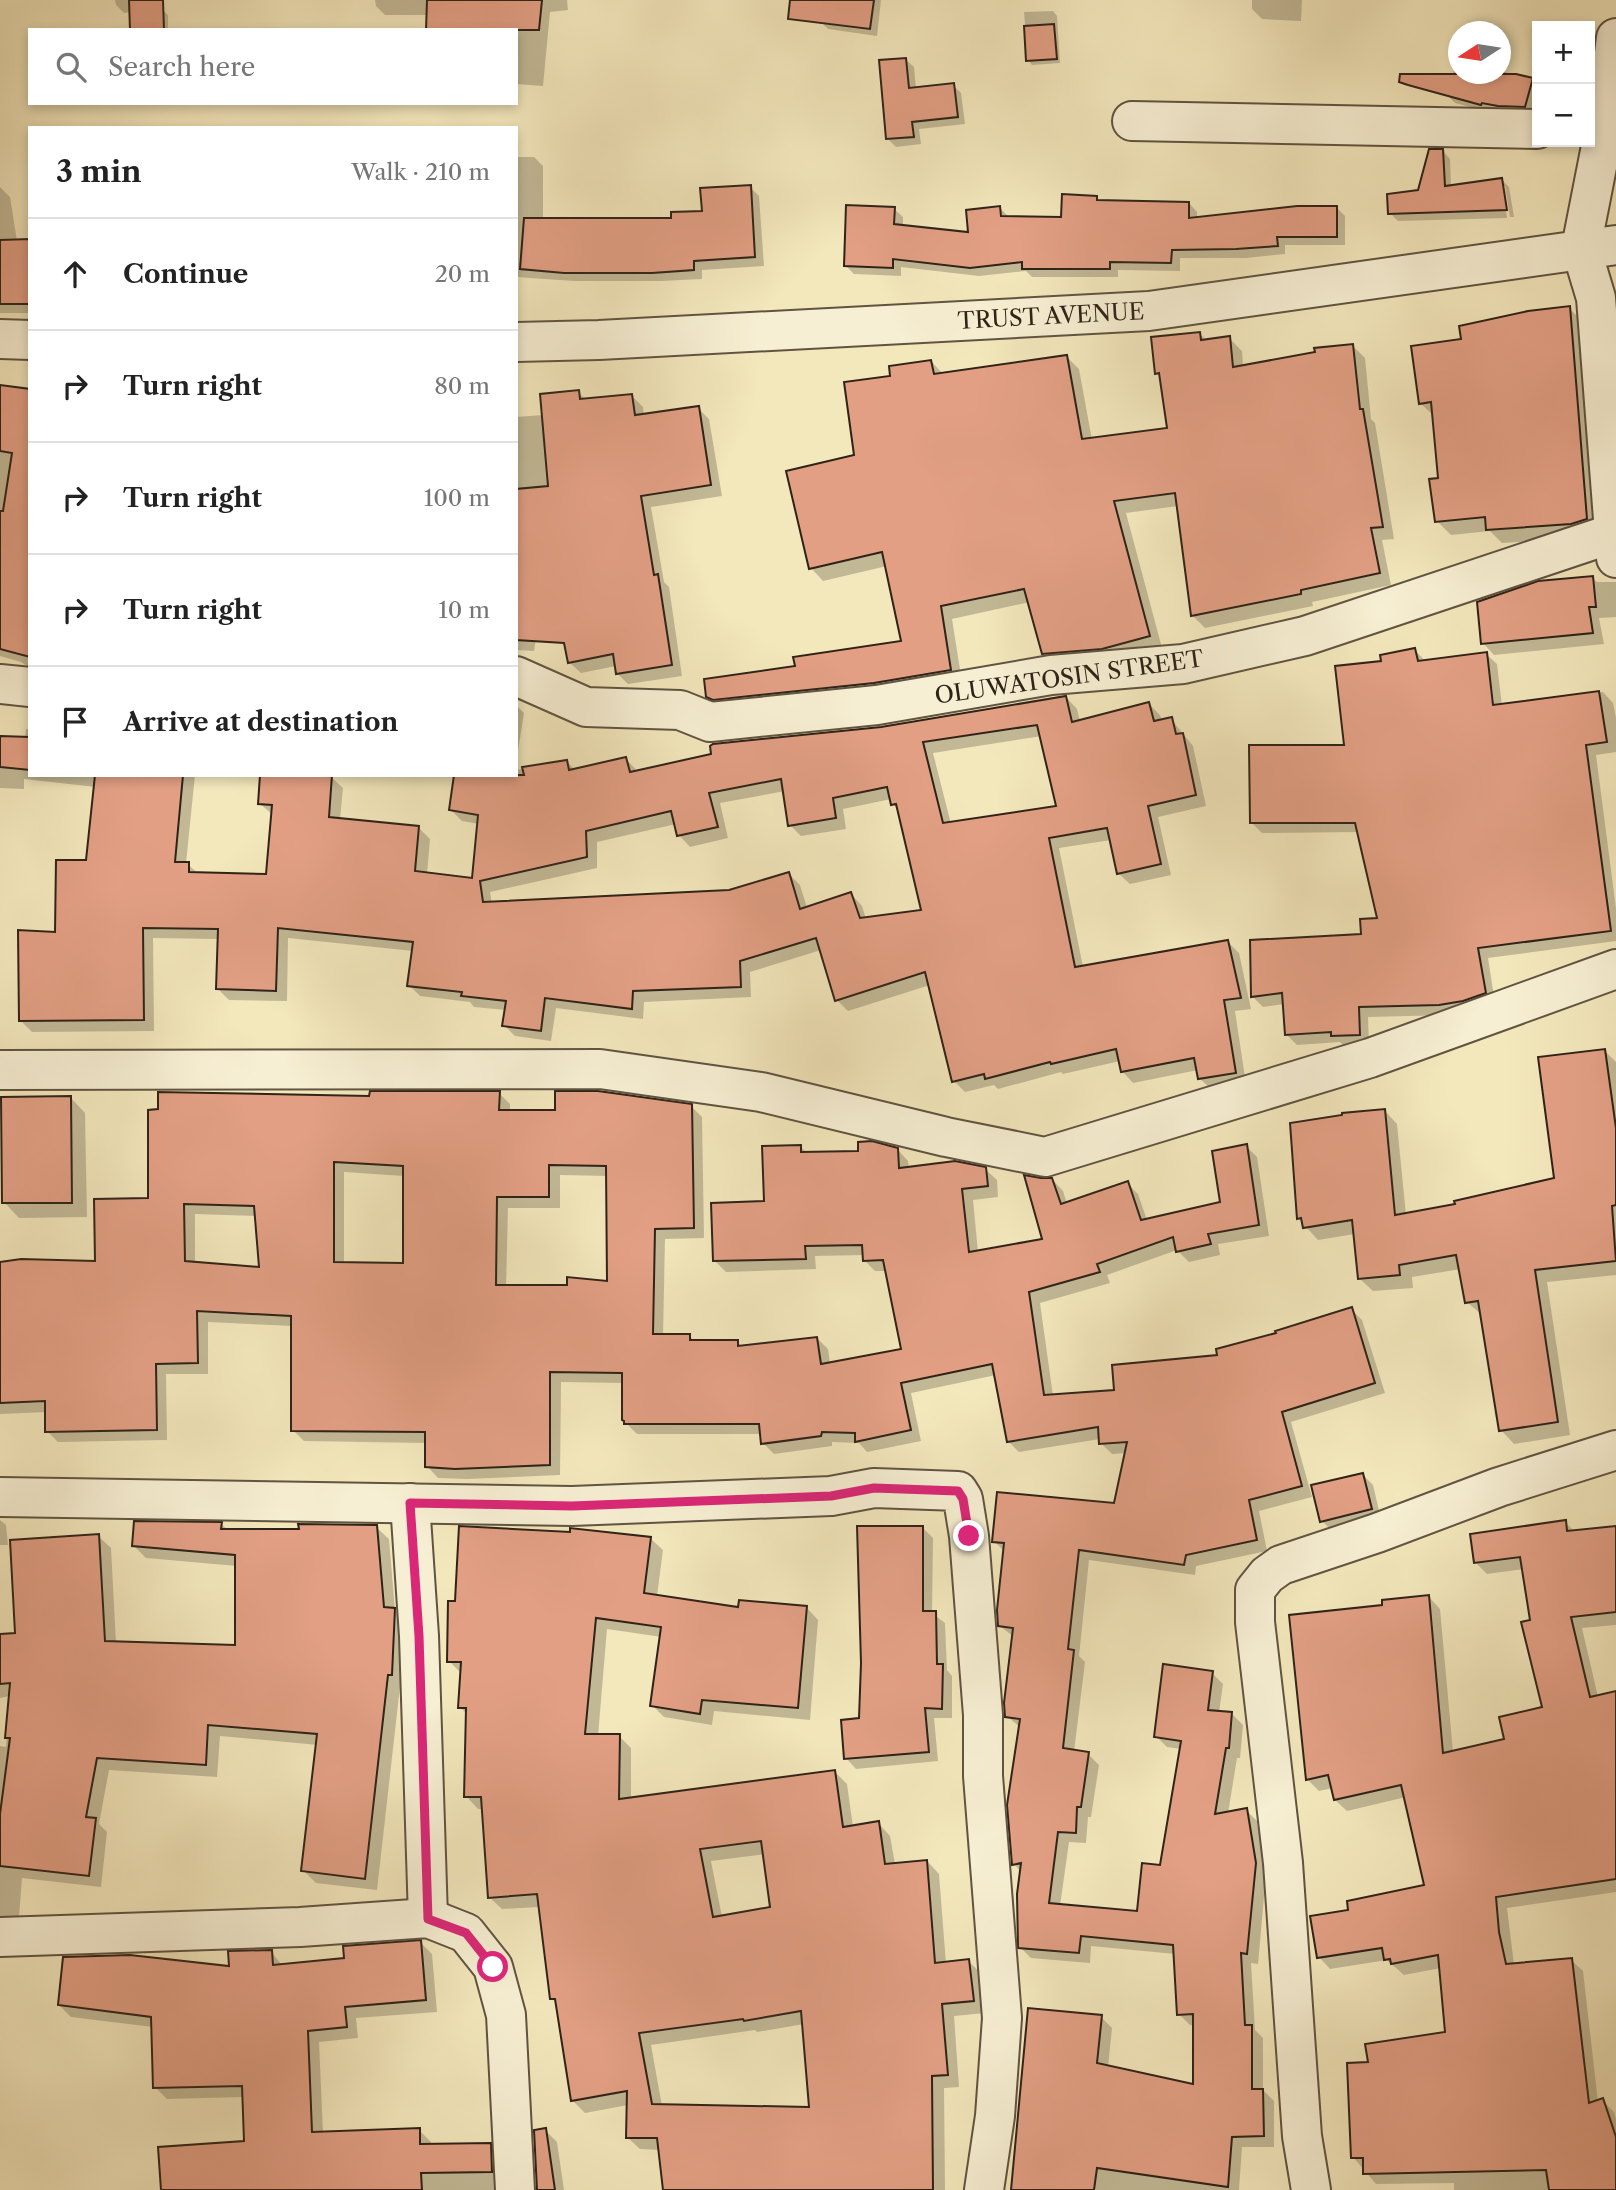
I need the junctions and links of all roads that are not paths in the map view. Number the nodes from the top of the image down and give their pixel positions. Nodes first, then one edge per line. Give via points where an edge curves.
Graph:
1 (1616, 38) edge
2 (1132, 121) dead end
3 (1532, 129) edge
4 (1597, 131) edge
5 (1599, 246) edge
6 (0, 339) edge
7 (28, 340) edge
8 (518, 342) edge
9 (1615, 546) edge
10 (518, 677) edge
11 (0, 684) edge
12 (28, 687) edge
13 (1616, 968) edge
14 (0, 1070) edge
15 (1616, 1450) edge
16 (0, 1497) edge
17 (410, 1503) junction
18 (428, 1919) junction
19 (0, 1937) edge
20 (515, 2190) edge
21 (984, 2190) edge
22 (1311, 2190) edge

1 - 4 street
2 - 3 street
4 - 5 street
5 - 8 street, TRUST AVENUE via 1149,311
5 - 9 street via 1596,298
6 - 7 street
9 - 10 street, OLUWATOSIN STREET via 1305,636 1183,664 1051,675 877,705 710,722 680,710 586,707
11 - 12 street
13 - 14 street via 1370,1058 1045,1157 761,1091 600,1069
15 - 22 street via 1281,1565 1255,1590 1283,1863 1302,2136
16 - 17 street
17 - 18 street
17 - 21 street via 572,1506 831,1496 874,1488 958,1491 969,1536 1002,2018
18 - 19 street
18 - 20 street via 466,1933 493,1967 506,2015

